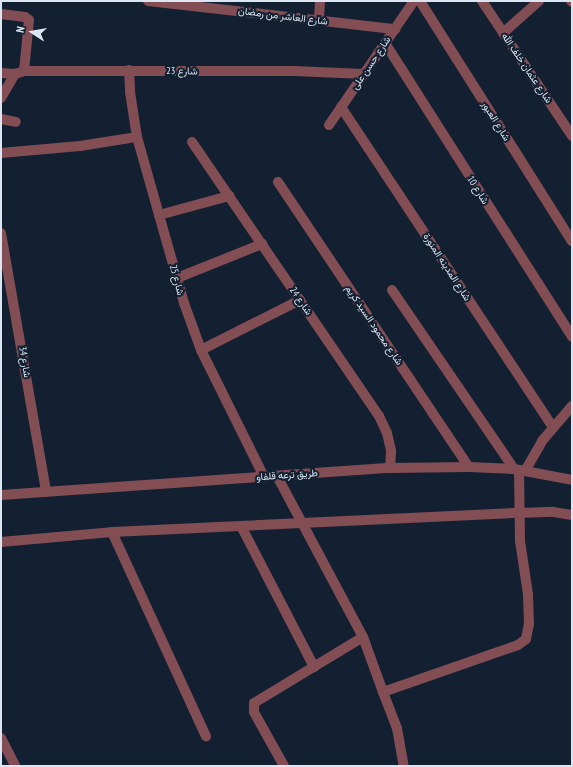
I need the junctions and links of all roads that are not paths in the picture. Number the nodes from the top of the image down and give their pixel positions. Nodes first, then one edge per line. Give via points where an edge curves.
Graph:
1 (148, 1) edge
2 (320, 1) edge
3 (414, 1) edge
4 (420, 1) edge
5 (482, 1) edge
6 (539, 1) edge
7 (208, 4) edge
8 (1, 14) edge
9 (319, 20) junction
10 (395, 29) junction
11 (503, 33) junction
12 (385, 43) junction
13 (129, 70) junction
14 (19, 72) junction
15 (1, 73) edge
16 (364, 74) junction
17 (1, 98) edge
18 (341, 107) junction
19 (1, 119) edge
20 (16, 122) dead end
21 (329, 125) dead end
22 (572, 136) edge
23 (137, 137) junction
24 (192, 142) dead end
25 (1, 154) edge
26 (278, 182) dead end
27 (229, 196) junction
28 (159, 215) junction
29 (1, 233) edge
30 (572, 241) edge
31 (262, 244) junction
32 (177, 278) junction
33 (392, 290) dead end
34 (300, 300) junction
35 (572, 337) edge
36 (201, 350) junction
37 (572, 406) edge
38 (553, 427) junction
39 (469, 467) junction
40 (390, 468) junction
41 (519, 470) junction
42 (278, 476) junction
43 (264, 477) junction
44 (572, 480) edge
45 (46, 492) junction
46 (1, 495) edge
47 (519, 513) junction
48 (572, 515) edge
49 (303, 523) junction
50 (241, 526) junction
51 (112, 532) junction
52 (1, 542) edge
53 (363, 637) junction
54 (314, 667) junction
55 (383, 692) junction
56 (206, 736) dead end
57 (1, 738) edge
58 (15, 766) edge
59 (284, 766) edge
60 (404, 766) edge

1 - 7 street, شارع العاشر من رمضان
2 - 9 street
3 - 10 street, شارع حسن على
4 - 30 street, شارع العبور
5 - 11 street, شارع عثمان خلف الله
6 - 11 street
7 - 9 street, شارع العاشر من رمضان
8 - 14 street via 25,16 29,20
9 - 10 street, شارع العاشر من رمضان
10 - 12 street, شارع حسن على
11 - 22 street, شارع عثمان خلف الله
12 - 16 street, شارع حسن على
12 - 35 street, شارع 10
13 - 14 street, شارع 23
13 - 16 street, شارع 23 via 294,70
13 - 23 street, شارع 25
14 - 15 street, شارع 23
14 - 17 street
16 - 18 street, شارع حسن على
18 - 21 street, شارع حسن على
18 - 38 street, شارع المدينه المنورة
19 - 20 street
23 - 25 street
23 - 28 street, شارع 25
24 - 27 street, شارع 24
26 - 39 street, شارع محمود السيد كريم
27 - 28 street
27 - 31 street, شارع 24
28 - 32 street, شارع 25
29 - 45 street, شارع 34
31 - 32 street
31 - 34 street, شارع 24
32 - 36 street, شارع 25
33 - 41 street
34 - 36 street
34 - 40 street, شارع 24 via 379,416 387,433 391,451
36 - 43 street, شارع 25
37 - 38 street
38 - 41 street
39 - 40 street, طريق ترعه قلفاو
39 - 41 street, طريق ترعه قلفاو
40 - 42 street, طريق ترعه قلفاو
41 - 44 street, طريق ترعه قلفاو
41 - 47 street
42 - 43 street, طريق ترعه قلفاو
42 - 49 street
43 - 45 street, طريق ترعه قلفاو
45 - 46 street, طريق ترعه قلفاو
47 - 48 street via 552,512
47 - 49 street
47 - 55 street via 520,541 528,594 526,639 518,646
49 - 50 street
49 - 53 street
50 - 51 street
50 - 54 street
51 - 52 street
51 - 56 street
53 - 54 street
53 - 55 street
54 - 59 street via 253,706
55 - 60 street via 397,728
57 - 58 street

